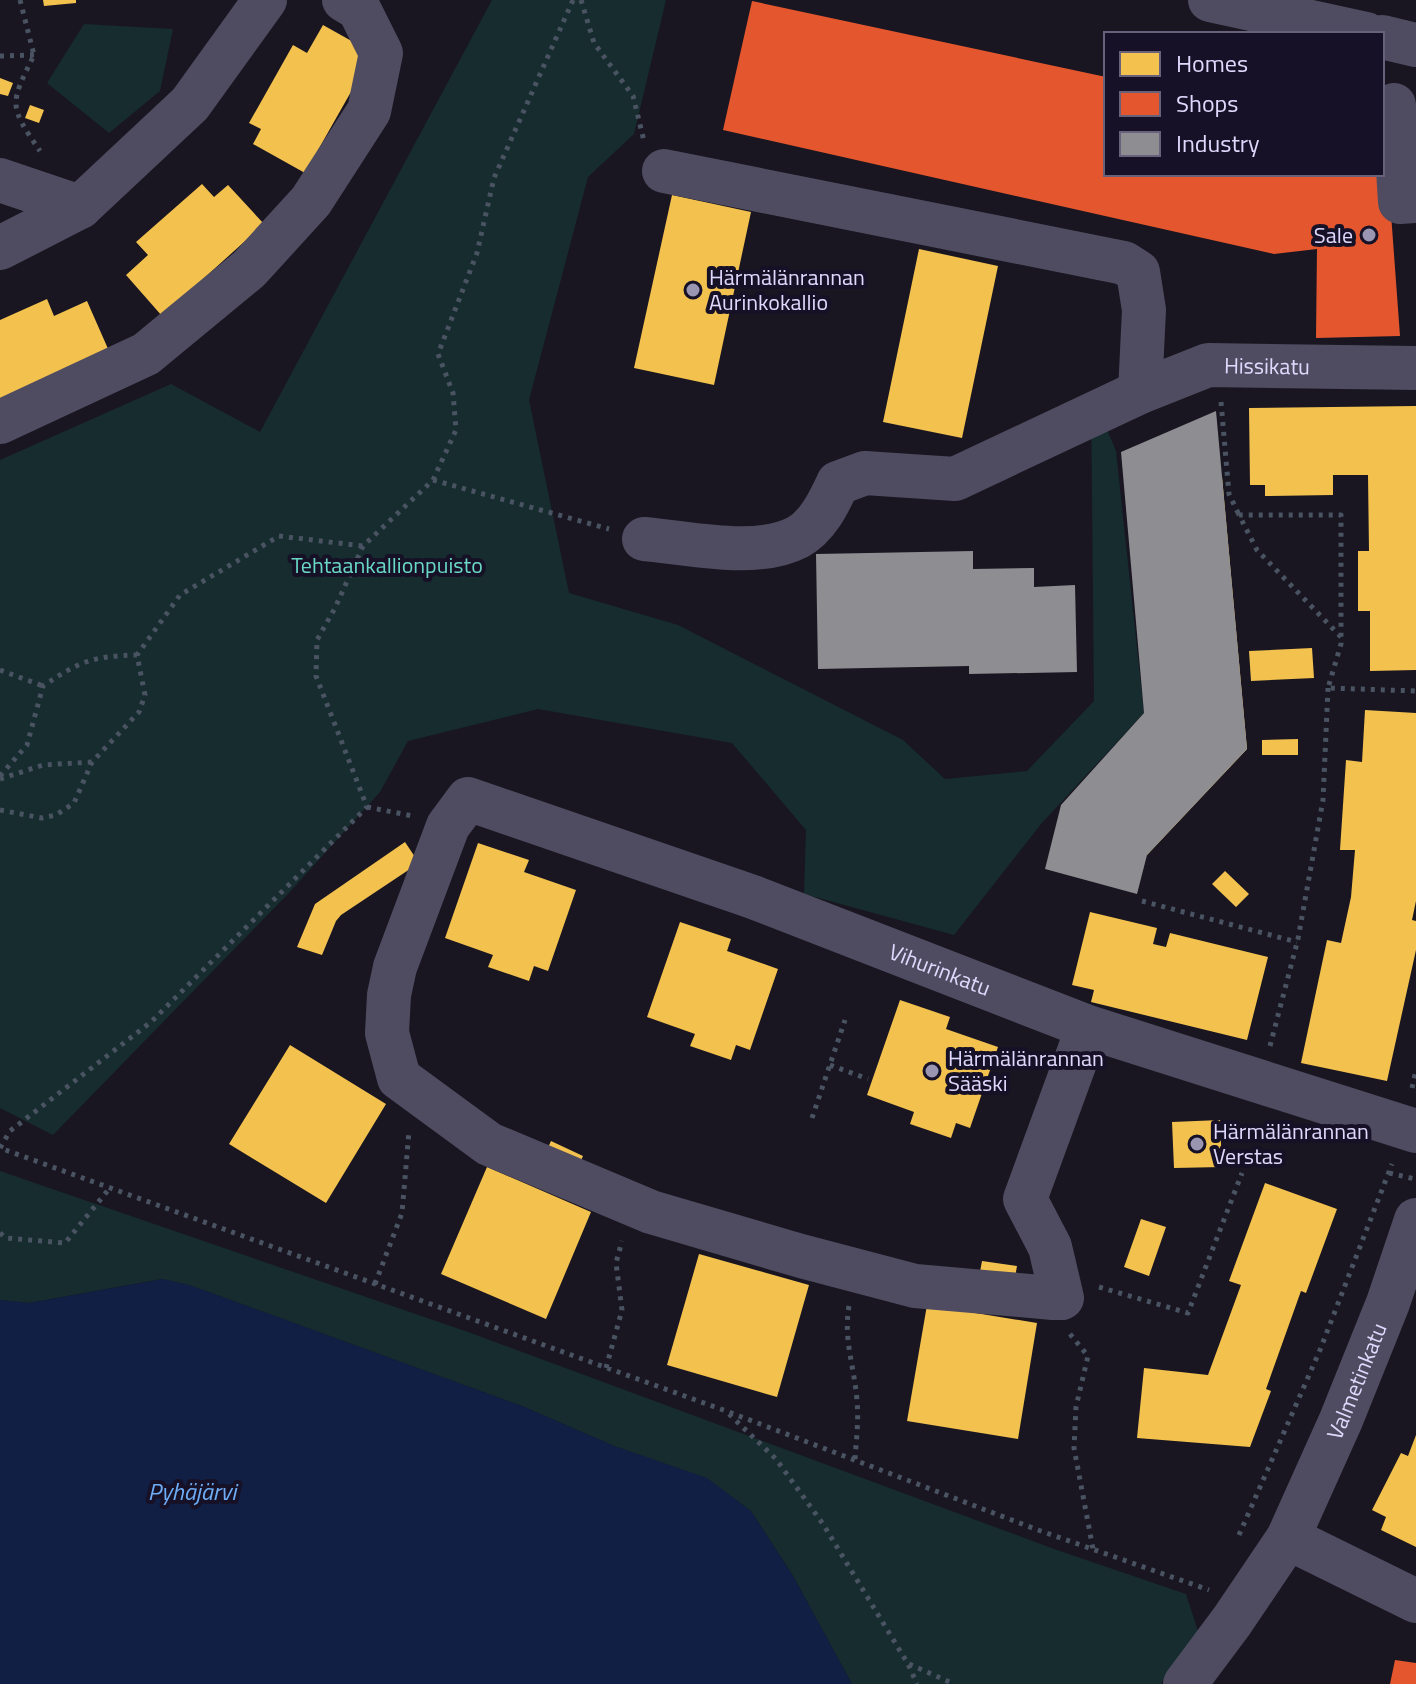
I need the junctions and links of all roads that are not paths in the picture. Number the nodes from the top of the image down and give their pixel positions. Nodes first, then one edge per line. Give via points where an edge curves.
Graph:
1 (265, 0) edge
2 (344, 0) edge
3 (1210, 0) edge
4 (1357, 32) edge
5 (1384, 37) edge
6 (1416, 45) edge
7 (1397, 104) edge
8 (664, 171) road end
9 (0, 180) edge
10 (1416, 201) edge
11 (80, 207) junction
12 (0, 248) edge
13 (1416, 368) edge
14 (1140, 392) junction
15 (0, 422) edge
16 (644, 539) road end
17 (458, 813) junction
18 (411, 851) dead end
19 (1088, 1027) junction
20 (1409, 1128) edge
21 (1416, 1220) edge
22 (1288, 1538) junction
23 (1416, 1601) edge
24 (1185, 1684) edge

1 - 11 street via 190,104
2 - 15 street via 359,9 381,53 369,111 311,201 249,269 146,354
3 - 4 street
5 - 6 street
7 - 10 street via 1400,202
8 - 14 street via 1124,263 1138,272 1144,310
9 - 11 street
11 - 12 street
13 - 14 street, Hissikatu via 1208,365
14 - 16 street, Hissikatu via 955,479 865,473 838,483 826,510 799,536 757,549
17 - 18 street
17 - 19 street, Vihurinkatu via 753,897
17 - 19 street via 396,964 389,995 387,1033 399,1078 489,1144 640,1207 915,1286 1055,1286 1050,1247 1025,1199
19 - 20 street, Vihurinkatu
21 - 22 street, Valmetinkatu via 1341,1420
22 - 23 street
22 - 24 street, Valmetinkatu

